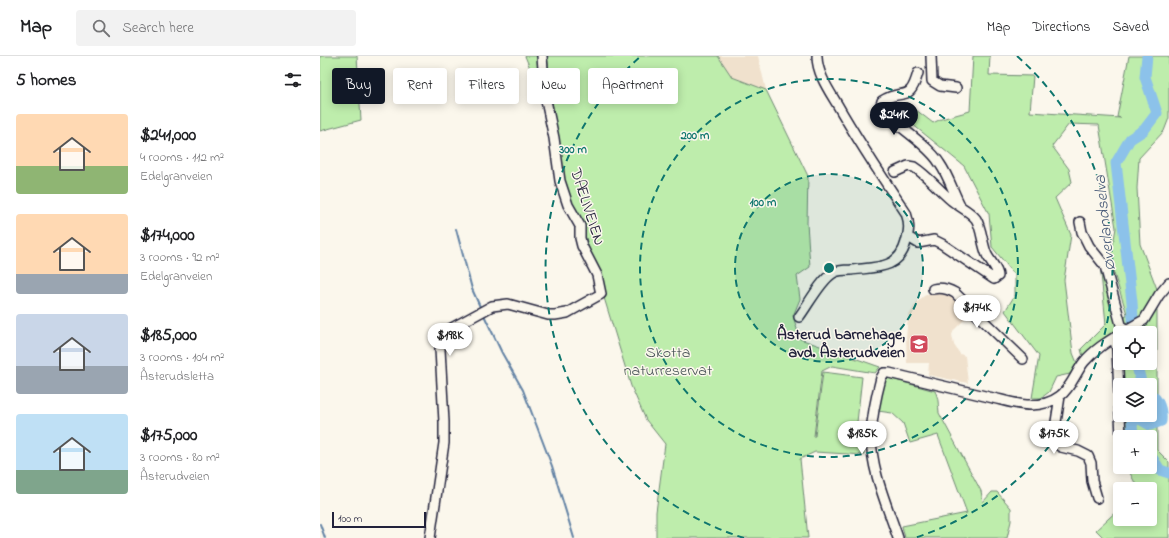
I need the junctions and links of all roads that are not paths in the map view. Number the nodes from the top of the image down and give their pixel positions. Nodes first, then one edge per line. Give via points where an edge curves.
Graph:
1 (542, 56) edge
2 (817, 56) edge
3 (931, 56) edge
4 (918, 73) dead end
5 (956, 88) dead end
6 (895, 172) dead end
7 (962, 208) junction
8 (1080, 222) dead end
9 (908, 237) junction
10 (1169, 283) edge
11 (933, 289) dead end
12 (799, 317) dead end
13 (1117, 326) edge
14 (1136, 326) edge
15 (1113, 338) edge
16 (1023, 359) dead end
17 (1118, 370) edge
18 (1060, 396) junction
19 (1121, 430) edge
20 (1097, 498) dead end
21 (430, 538) edge
22 (898, 538) edge

1 - 21 street, DÆLIVEIEN via 545,96 560,182 568,205 580,226 582,246 601,294 567,313 555,315 508,304 492,306 445,333 440,349 444,443
2 - 9 street via 817,65 851,129 906,213 910,229
3 - 5 street via 932,81 940,86
4 - 7 street via 911,91 886,98 880,109 936,158
6 - 7 street via 908,166 914,167
7 - 9 street via 976,220 984,248 998,274 994,279 934,240 918,242
8 - 13 street via 1089,246 1105,266
9 - 12 street via 904,252 892,263 842,271 826,278
10 - 14 street via 1147,317
11 - 16 street via 949,289 955,293
15 - 18 street via 1085,361
17 - 19 street
18 - 20 street via 1054,435 1056,443 1060,447 1088,456
18 - 22 street via 1050,402 1039,404 1020,403 884,372 873,416 872,456

